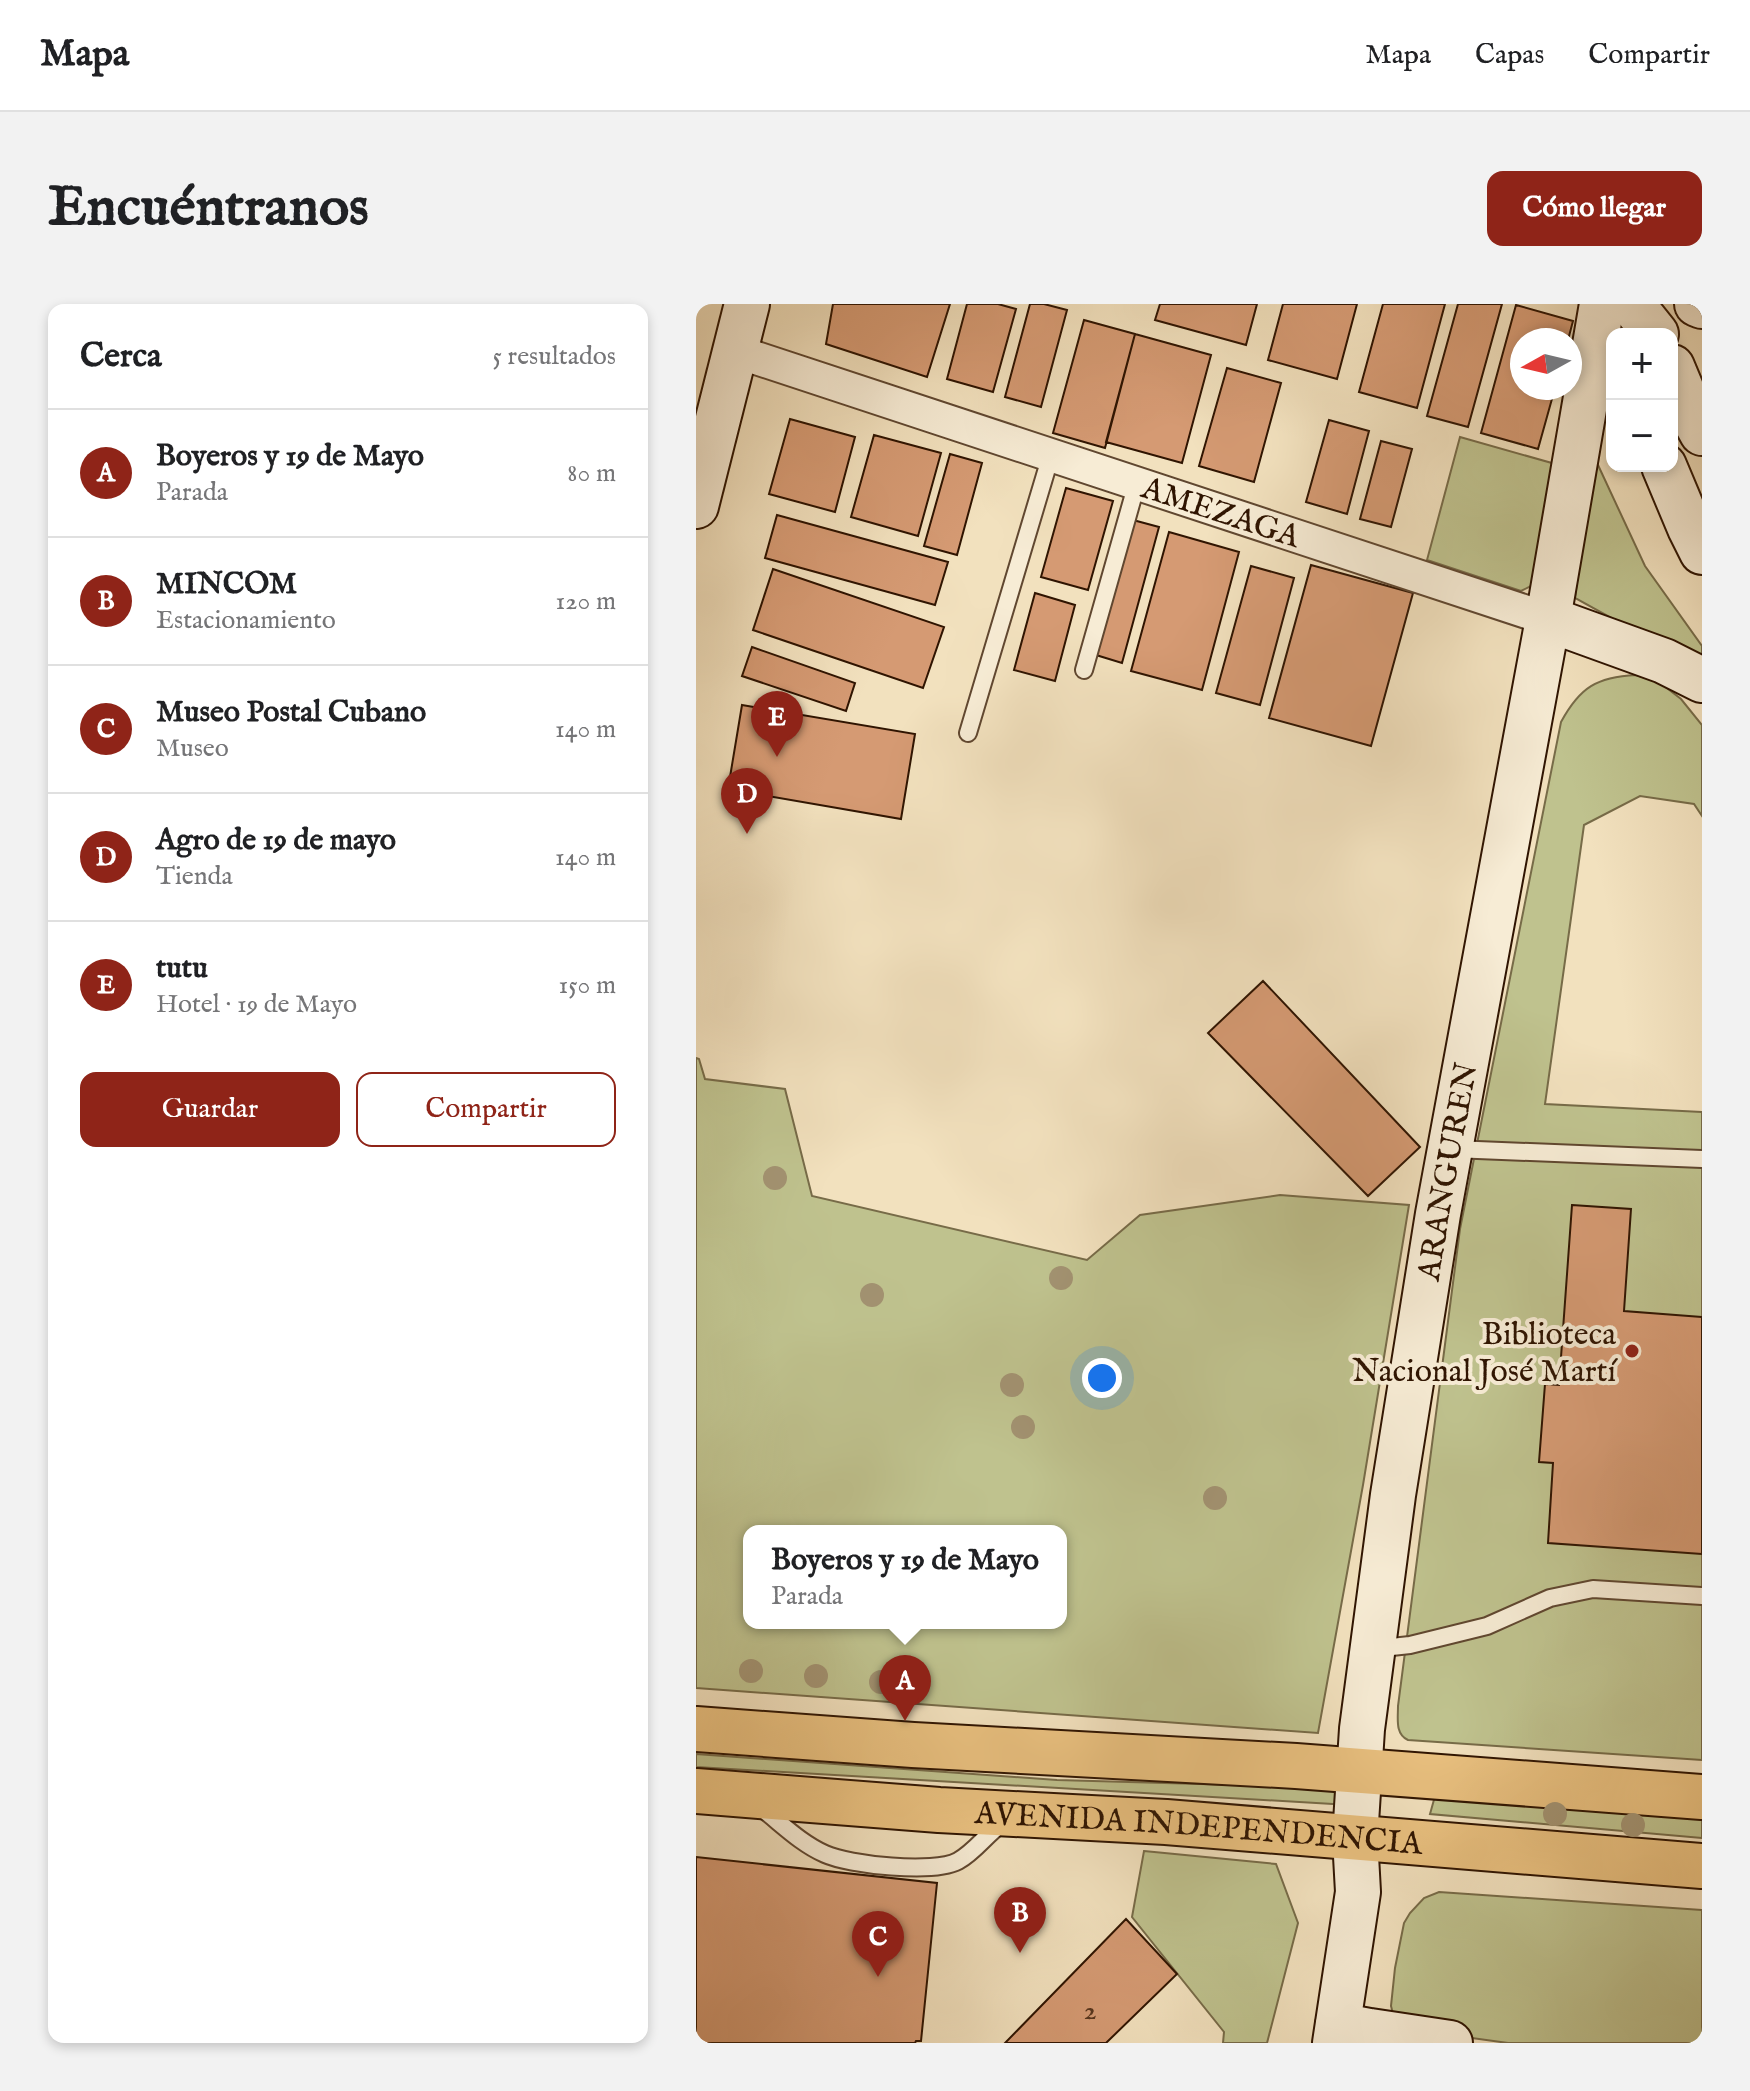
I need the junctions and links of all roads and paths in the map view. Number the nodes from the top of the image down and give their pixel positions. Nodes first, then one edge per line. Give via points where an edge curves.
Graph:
1 (747, 304) edge
2 (1602, 304) edge
3 (1615, 304) edge
4 (1632, 304) edge
5 (1621, 328) edge
6 (1651, 328) edge
7 (735, 351) junction
8 (1678, 381) edge
9 (1702, 433) edge
10 (1051, 455) junction
11 (1667, 472) edge
12 (1137, 483) junction
13 (696, 506) edge
14 (1702, 552) edge
15 (1548, 619) junction
16 (1084, 670) dead end
17 (1702, 680) edge
18 (968, 733) dead end
19 (1451, 1148) junction
20 (1702, 1159) edge
21 (1702, 1596) edge
22 (1371, 1649) junction
23 (696, 1729) edge
24 (1360, 1771) junction
25 (715, 1793) edge
26 (1702, 1797) edge
27 (1015, 1814) junction
28 (1355, 1838) junction
29 (1702, 1866) edge
30 (1336, 2034) edge
31 (1450, 2043) edge

1 - 7 street
2 - 15 street, ARANGUREN
3 - 5 street
4 - 6 street
7 - 10 street, AMEZAGA
7 - 13 street
8 - 9 street
10 - 12 street, AMEZAGA
10 - 18 lane
11 - 14 street
12 - 15 street, AMEZAGA
12 - 16 lane
15 - 17 street, AMEZAGA
15 - 19 street, ARANGUREN
19 - 20 lane
19 - 22 street, ARANGUREN
21 - 22 lane via 1593,1589 1550,1598 1487,1626
22 - 24 street, ARANGUREN
23 - 24 main road, AVENIDA INDEPENDENCIA
24 - 26 main road, AVENIDA INDEPENDENCIA
24 - 28 street, ARANGUREN
25 - 27 main road, AVENIDA INDEPENDENCIA
25 - 27 lane via 759,1806 826,1854 870,1864 955,1863
27 - 28 main road, AVENIDA INDEPENDENCIA
28 - 29 main road, AVENIDA INDEPENDENCIA
28 - 30 street, ARANGUREN via 1358,1892
30 - 31 street

